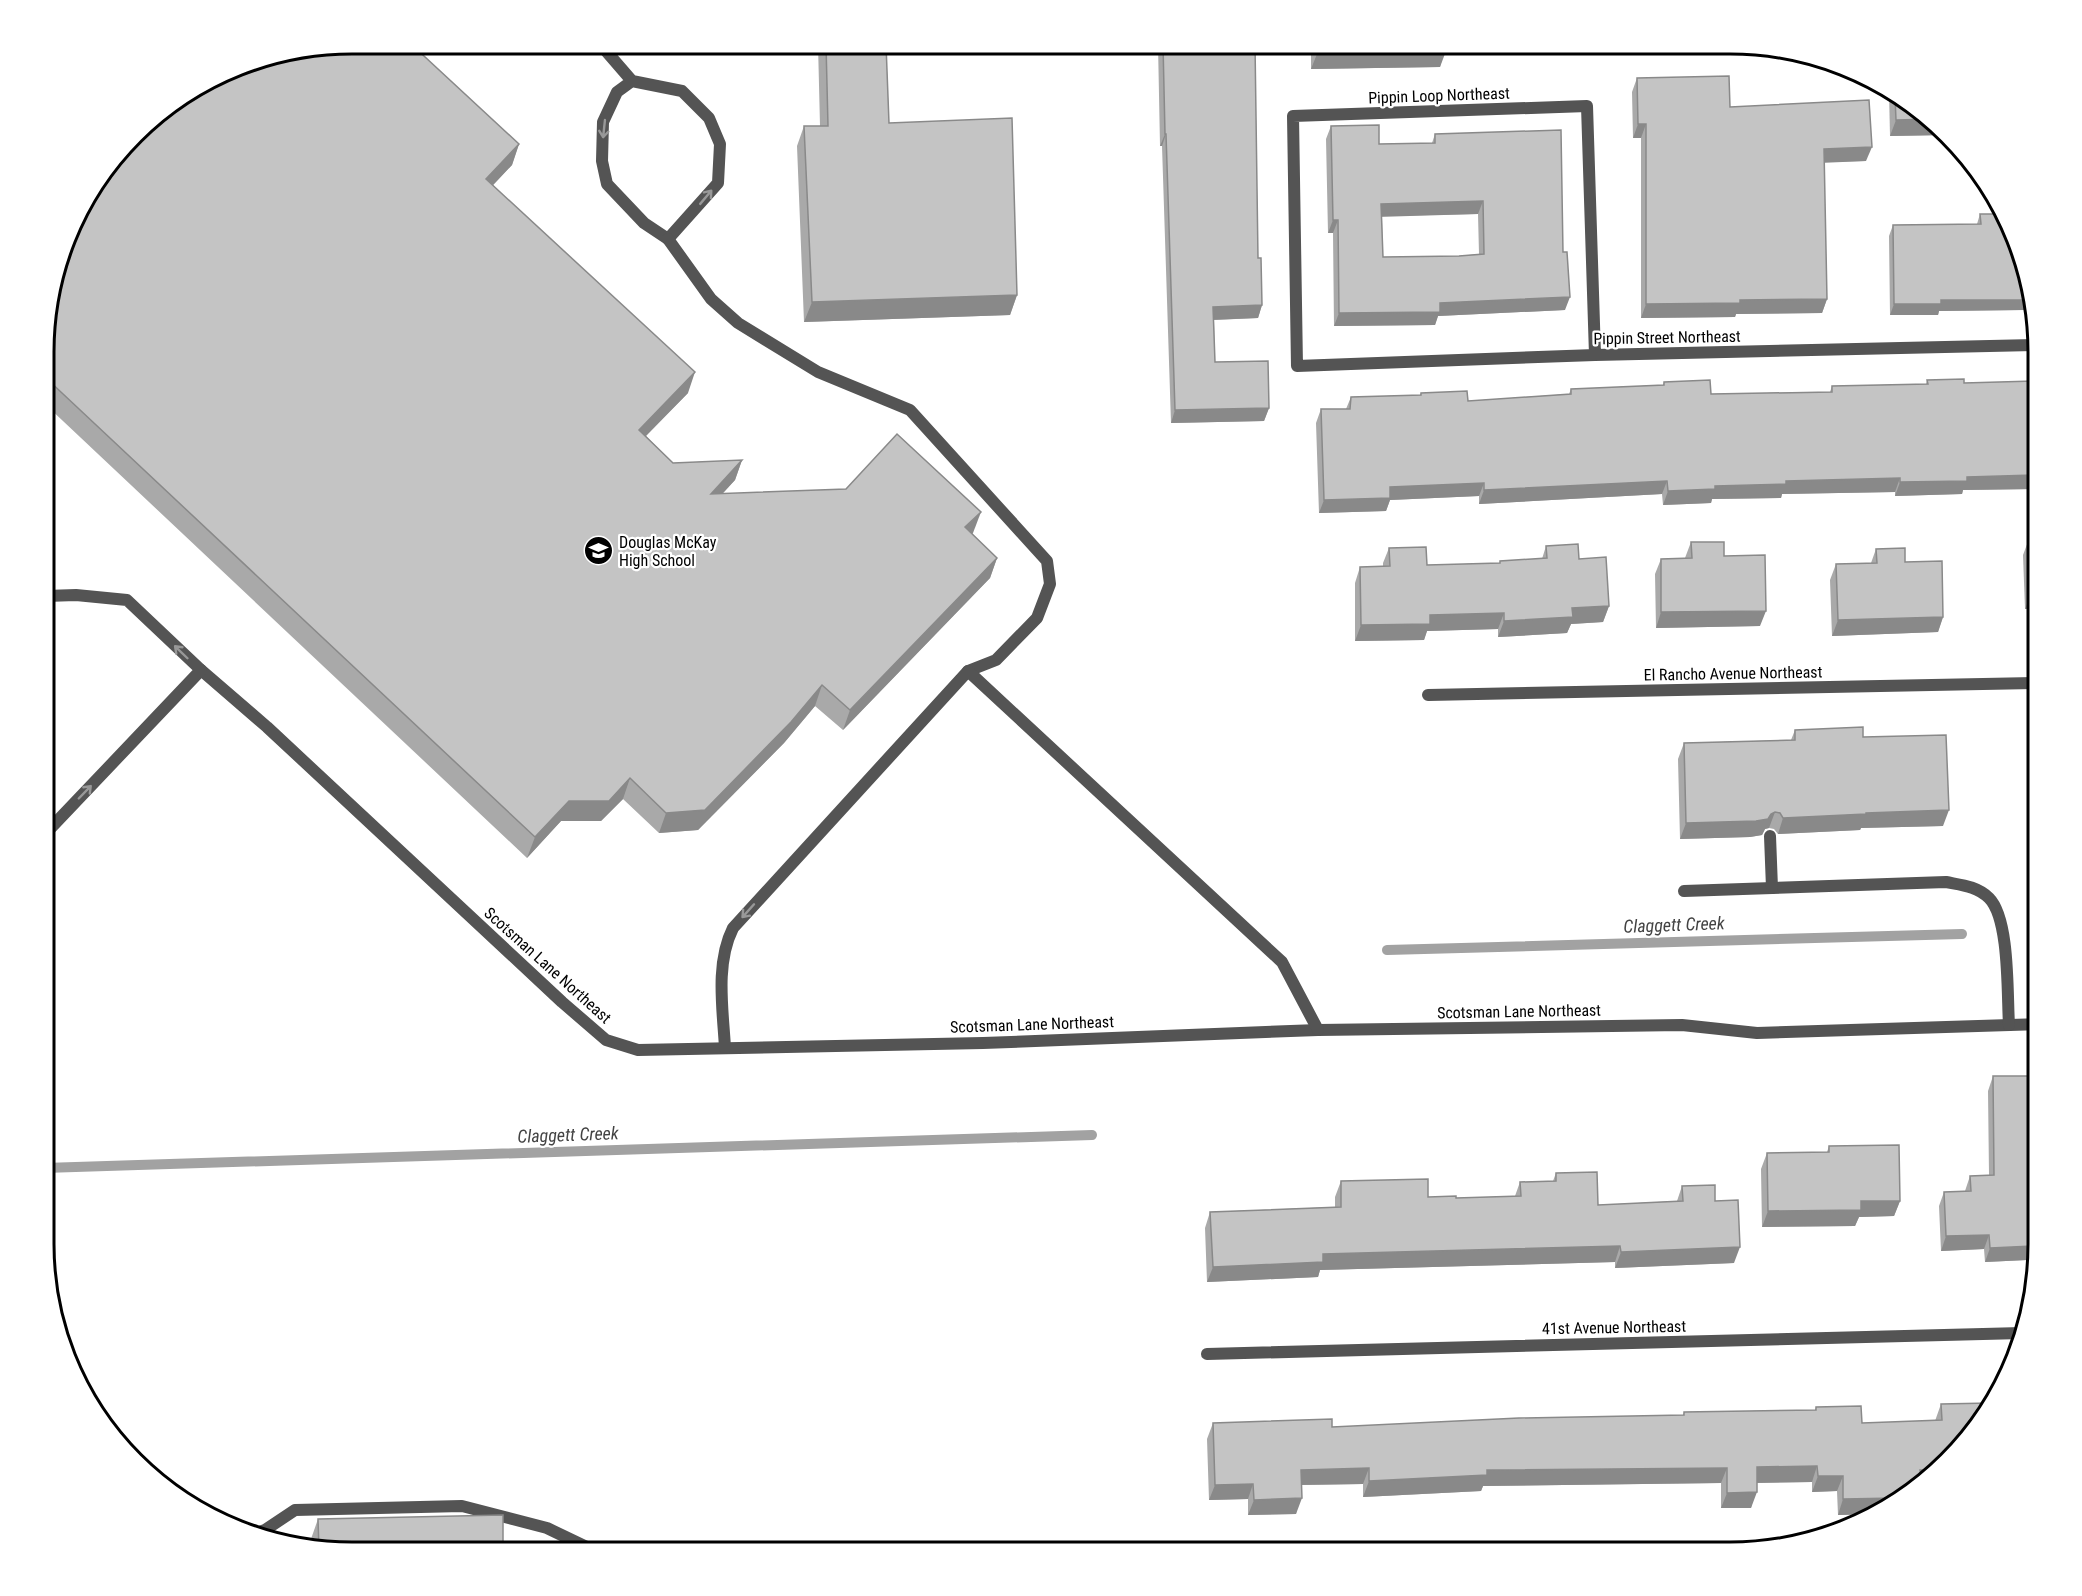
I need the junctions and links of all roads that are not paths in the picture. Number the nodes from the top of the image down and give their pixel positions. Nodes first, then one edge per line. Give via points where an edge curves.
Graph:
1 (609, 54) edge
2 (632, 81) junction
3 (668, 239) junction
4 (2028, 345) edge
5 (1595, 355) junction
6 (1297, 366) joint
7 (54, 596) edge
8 (201, 670) junction
9 (968, 671) junction
10 (2028, 683) edge
11 (1428, 695) dead end
12 (54, 825) edge
13 (1770, 836) edge
14 (1772, 888) junction
15 (1684, 891) dead end
16 (2028, 1024) edge
17 (2009, 1025) junction
18 (1318, 1030) junction
19 (725, 1048) junction
20 (2014, 1333) edge
21 (1207, 1354) dead end
22 (266, 1529) edge
23 (576, 1542) edge

1 - 2 street
2 -> 3 street via 617,92 603,122 602,161 608,184 644,223
3 -> 2 street via 718,183 720,144 709,118 682,91
3 - 9 street via 711,299 738,323 818,372 910,410 1047,561 1050,584 1037,618 996,660
4 - 5 street, Pippin Street Northeast
5 - 6 street, Pippin Street Northeast
5 - 6 street, Pippin Loop Northeast via 1587,106 1293,116
8 -> 7 street, Scotsman Lane Northeast via 126,600
12 -> 8 street
8 - 19 street, Scotsman Lane Northeast via 606,1040 638,1050
9 - 18 street via 1282,962
9 -> 19 street via 743,916 728,938 722,987
10 - 11 street, El Rancho Avenue Northeast
13 - 14 street
14 - 15 street
14 - 17 street via 1946,882 1974,888 1990,898 2003,928
16 - 17 street, Scotsman Lane Northeast
17 - 18 street, Scotsman Lane Northeast via 1757,1034 1682,1026
18 - 19 street, Scotsman Lane Northeast
20 - 21 street, 41st Avenue Northeast
22 - 23 street via 295,1510 462,1506 547,1528

